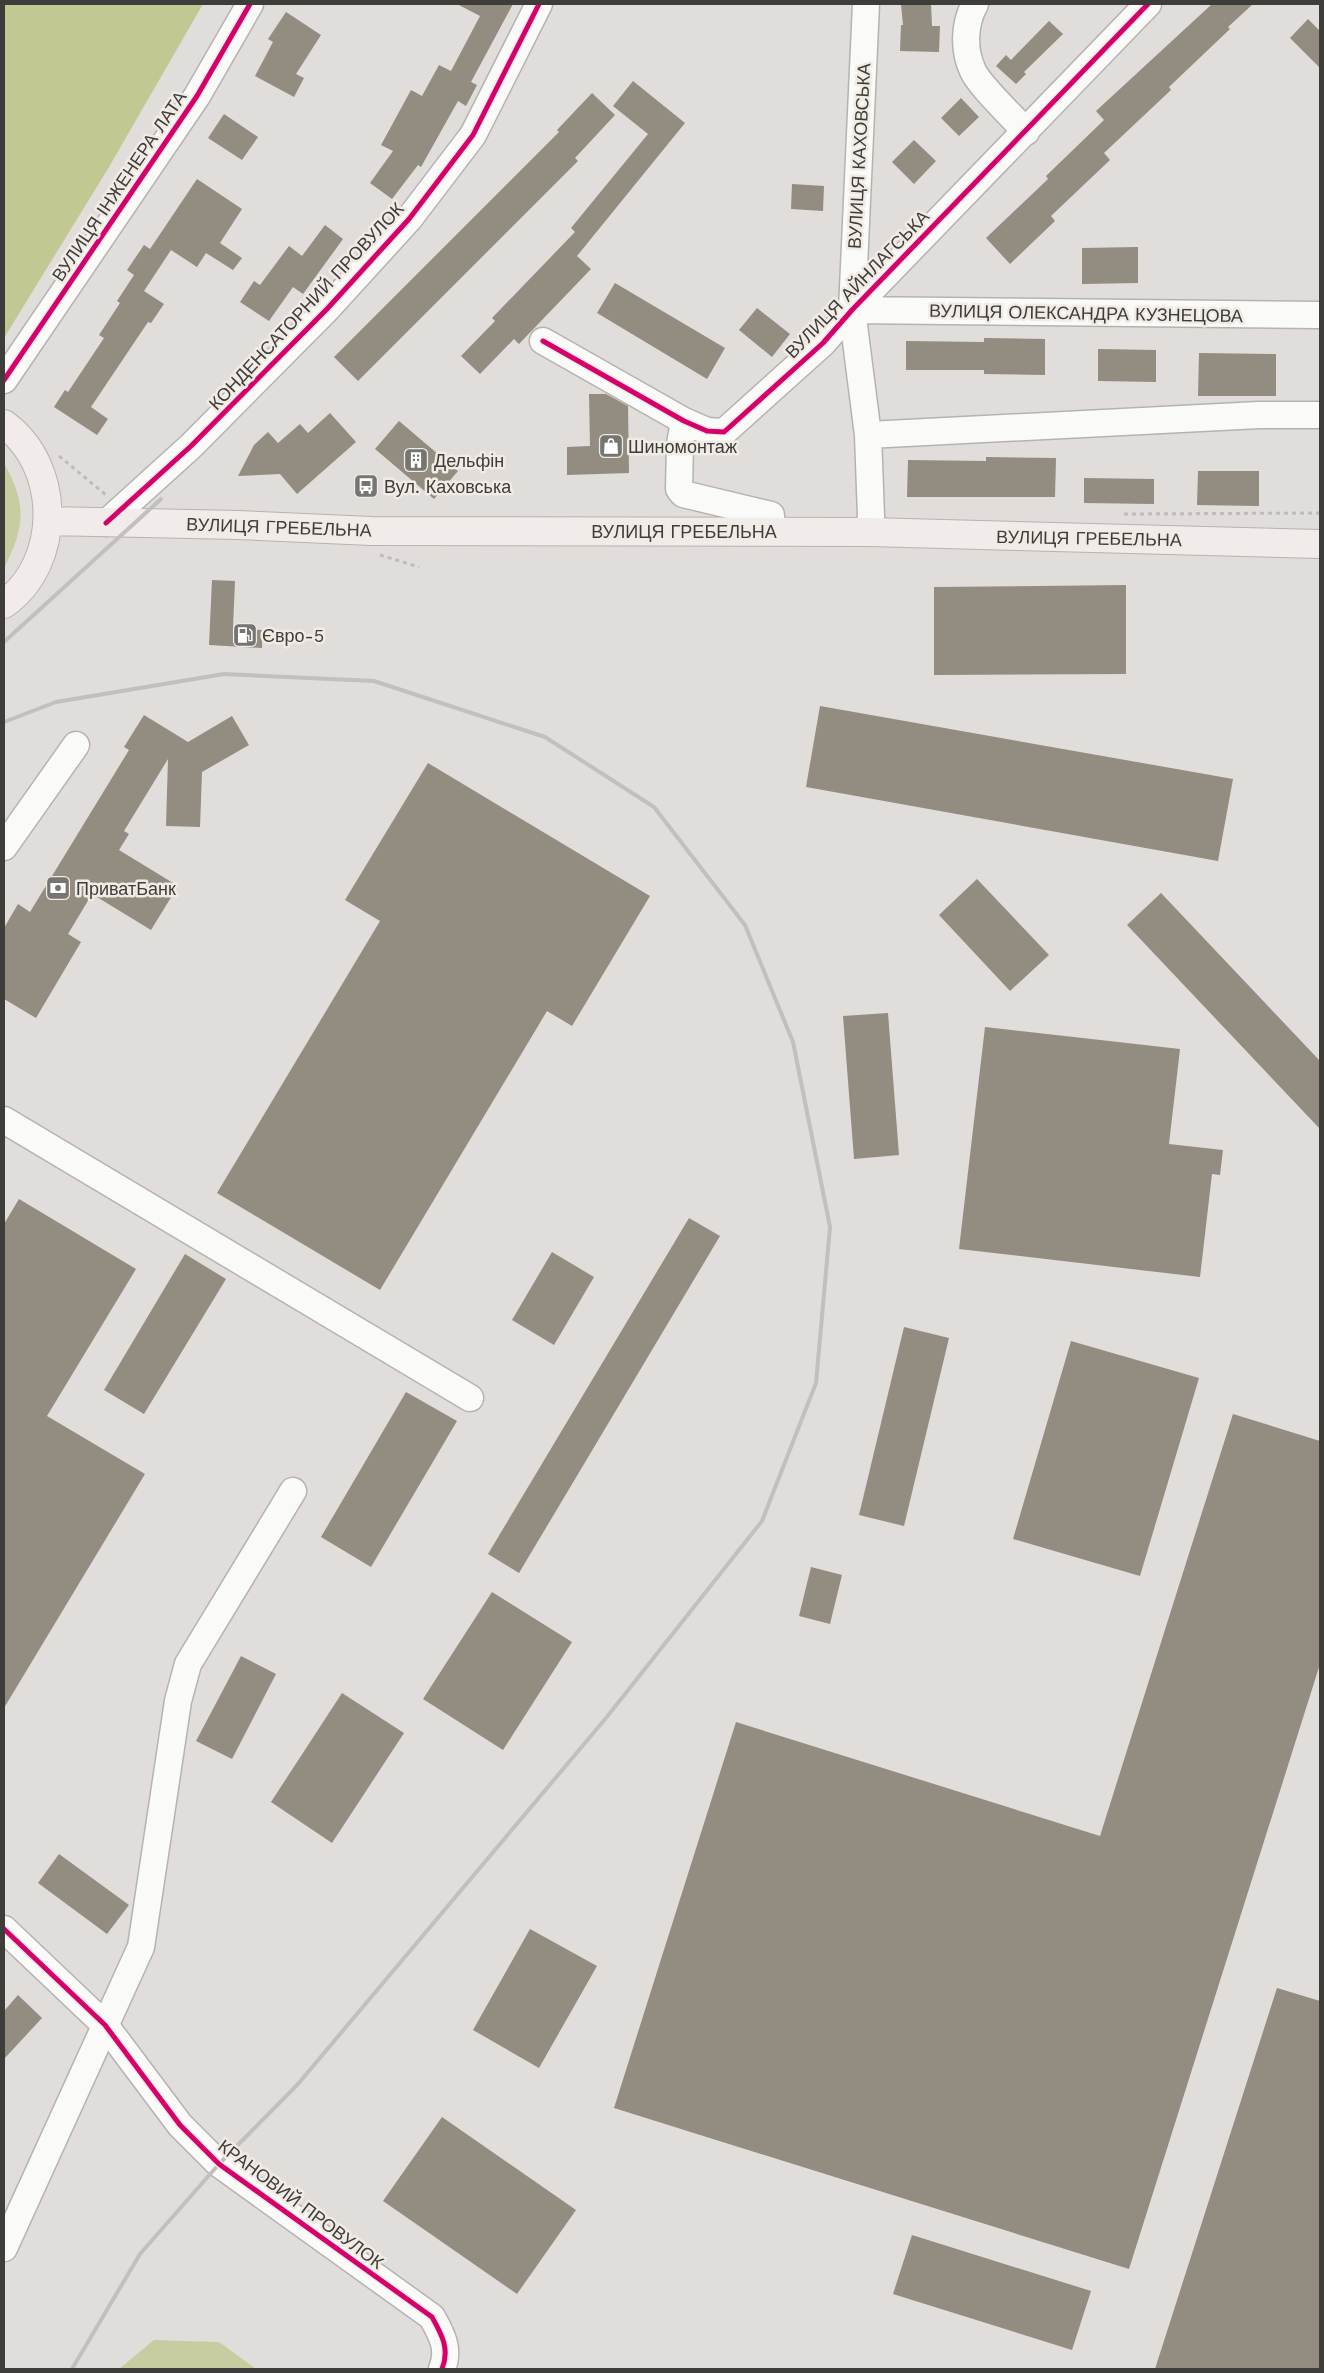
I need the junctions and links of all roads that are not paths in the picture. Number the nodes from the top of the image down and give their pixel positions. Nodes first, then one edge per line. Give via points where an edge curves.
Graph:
1 (250, 4) edge
2 (539, 4) edge
3 (866, 4) edge
4 (975, 4) edge
5 (1148, 4) edge
6 (1026, 132) junction
7 (852, 310) junction
8 (1320, 315) edge
9 (543, 341) dead end
10 (4, 380) edge
11 (1320, 415) edge
12 (684, 421) junction
13 (4, 424) edge
14 (868, 435) junction
15 (48, 522) junction
16 (106, 523) junction
17 (870, 524) junction
18 (771, 530) junction
19 (1320, 544) edge
20 (4, 604) edge
21 (76, 745) dead end
22 (4, 848) edge
23 (4, 1120) edge
24 (470, 1398) dead end
25 (293, 1491) dead end
26 (4, 1929) edge
27 (105, 2024) junction
28 (4, 2248) edge
29 (442, 2369) edge

1 - 10 street, ВУЛИЦЯ ІНЖЕНЕРА ЛАТА via 197,96
2 - 16 street, КОНДЕНСАТОРНИЙ ПРОВУЛОК via 473,135 409,219 327,309 191,446
3 - 7 street, ВУЛИЦЯ КАХОВСЬКА
4 - 6 street via 969,15 966,47 973,72
5 - 6 street, ВУЛИЦЯ АЙНЛАГСЬКА
6 - 7 street, ВУЛИЦЯ АЙНЛАГСЬКА
7 - 8 street, ВУЛИЦЯ ОЛЕКСАНДРА КУЗНЕЦОВА
7 - 12 street, ВУЛИЦЯ АЙНЛАГСЬКА via 823,343 724,432 706,432
7 - 14 street, ВУЛИЦЯ КАХОВСЬКА
9 - 12 street, ВУЛИЦЯ АЙНЛАГСЬКА
11 - 14 street via 1259,415
12 - 18 street via 679,489 683,494 771,515
13 - 15 main road via 25,445 39,468 47,494
14 - 17 street, ВУЛИЦЯ КАХОВСЬКА
15 - 16 main road, ВУЛИЦЯ ГРЕБЕЛЬНА
15 - 20 main road via 43,550 30,576
16 - 18 main road, ВУЛИЦЯ ГРЕБЕЛЬНА via 371,530
17 - 18 main road, ВУЛИЦЯ ГРЕБЕЛЬНА
17 - 19 main road, ВУЛИЦЯ ГРЕБЕЛЬНА
21 - 22 street
23 - 24 street
25 - 27 street via 188,1664 178,1701 141,1947
26 - 27 street, КРАНОВИЙ ПРОВУЛОК
27 - 28 street
27 - 29 street, КРАНОВИЙ ПРОВУЛОК via 180,2125 219,2164 432,2317 445,2340 446,2358

